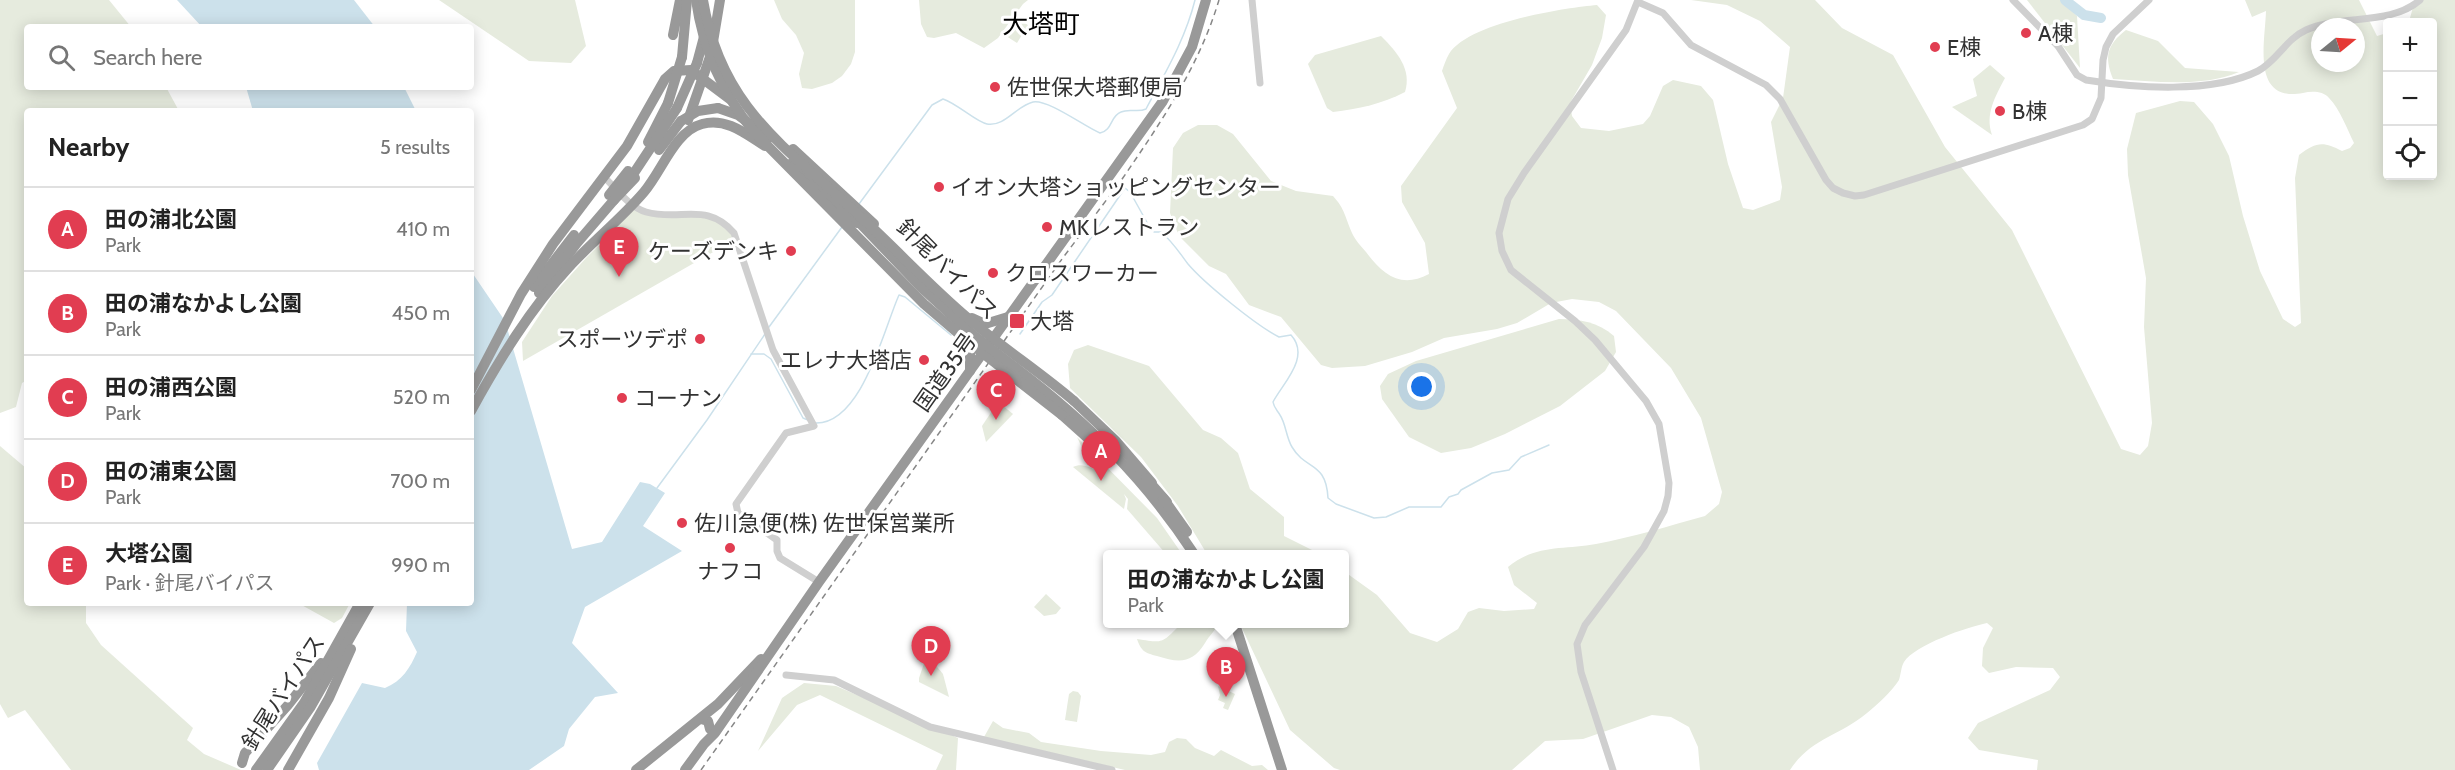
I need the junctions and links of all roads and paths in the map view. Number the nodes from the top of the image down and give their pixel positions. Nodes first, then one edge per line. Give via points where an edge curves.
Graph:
1 (680, 0) edge
2 (687, 0) edge
3 (696, 0) edge
4 (703, 0) edge
5 (709, 0) edge
6 (720, 0) edge
7 (1206, 0) edge
8 (1252, 0) edge
9 (2013, 0) edge
10 (2149, 0) edge
11 (2421, 0) edge
12 (1638, 1) edge
13 (673, 35) dead end
14 (711, 54) junction
15 (721, 70) junction
16 (704, 78) junction
17 (665, 79) junction
18 (1260, 83) dead end
19 (2103, 83) junction
20 (723, 93) junction
21 (673, 105) junction
22 (692, 111) junction
23 (680, 137) junction
24 (773, 151) junction
25 (631, 175) junction
26 (603, 176) junction
27 (632, 204) junction
28 (854, 215) junction
29 (528, 302) junction
30 (1009, 316) junction
31 (972, 318) junction
32 (969, 333) junction
33 (990, 343) junction
34 (1017, 367) junction
35 (970, 371) junction
36 (474, 386) edge
37 (474, 404) edge
38 (1167, 502) junction
39 (1189, 550) edge
40 (1190, 550) edge
41 (1197, 550) edge
42 (819, 582) junction
43 (359, 610) edge
44 (1234, 628) edge
45 (779, 639) junction
46 (760, 670) junction
47 (786, 675) dead end
48 (737, 685) junction
49 (724, 706) junction
50 (697, 720) junction
51 (710, 729) junction
52 (704, 744) junction
53 (249, 766) edge
54 (1281, 767) edge
55 (267, 770) edge
56 (288, 770) edge
57 (636, 770) edge
58 (685, 770) edge
59 (1112, 770) edge
60 (1613, 770) edge

1 - 13 highway
2 - 21 highway, bridge
3 - 15 highway, bridge via 704,36
4 - 15 highway, bridge
5 - 21 highway, bridge via 697,63
6 - 14 highway
7 - 30 highway, 国道35号 via 1192,47 1163,101
8 - 18 street
9 - 19 street via 2058,46 2077,75
10 - 19 street via 2113,34 2106,46
11 - 19 street via 2403,10 2306,30 2260,70 2223,82 2149,86
12 - 19 street via 1664,13 1691,45 1766,85 1780,99 1826,180 1833,188 1855,196 2083,125 2097,110
12 - 60 street via 1626,30 1513,190 1500,233 1502,251 1511,270 1595,340 1646,401 1659,424 1669,483 1664,511 1644,548 1576,644 1581,672
14 - 16 highway
14 - 20 highway via 713,75
15 - 38 highway, bridge via 781,147 862,217 956,308 1074,401 1115,440
15 - 39 highway, bridge via 732,102 754,132 903,284 952,329 1062,415 1138,487
16 - 17 highway, 針尾バイパス via 686,70
16 - 20 highway, 針尾バイパス
16 - 22 highway
17 - 22 highway via 674,95
17 - 26 highway via 627,146
20 - 28 highway, 針尾バイパス via 775,136
21 - 25 highway
22 - 23 highway
22 - 24 highway via 736,125
23 - 24 highway, 針尾バイパス via 703,124 720,122
23 - 27 highway via 654,180
24 - 28 highway, 針尾バイパス
25 - 28 highway, bridge via 681,122 698,111 718,108 759,128
25 - 29 highway, bridge via 548,266
26 - 27 street
26 - 29 highway via 553,244
27 - 29 highway
27 - 42 street via 646,212 713,216 734,233 773,350 814,426 786,433 736,504 738,513 777,540 780,558
28 - 31 highway, 針尾バイパス
28 - 32 highway
28 - 32 highway
29 - 36 highway
29 - 37 highway
30 - 31 highway via 985,324
30 - 33 highway, 国道35号
31 - 33 highway, 針尾バイパス via 984,329
32 - 33 highway, 針尾バイパス via 976,343
32 - 34 highway, bridge
32 - 35 highway
33 - 35 highway, 国道35号
34 - 38 highway via 1095,425
34 - 40 highway via 1108,446 1164,512
35 - 42 highway, 国道35号
38 - 41 highway
42 - 45 highway, 国道35号
43 - 53 highway, 針尾バイパス via 304,703
43 - 53 highway via 303,687 245,753
43 - 55 highway, 針尾バイパス via 310,708
43 - 56 highway via 353,645
44 - 54 highway
45 - 46 highway, 国道35号
45 - 48 highway, 国道35号
46 - 49 highway
46 - 52 highway, 国道35号
47 - 59 street via 834,680 930,727
48 - 49 highway
48 - 50 highway
49 - 50 highway
49 - 51 highway
50 - 51 highway via 708,722
50 - 57 highway
51 - 52 highway
52 - 58 highway

